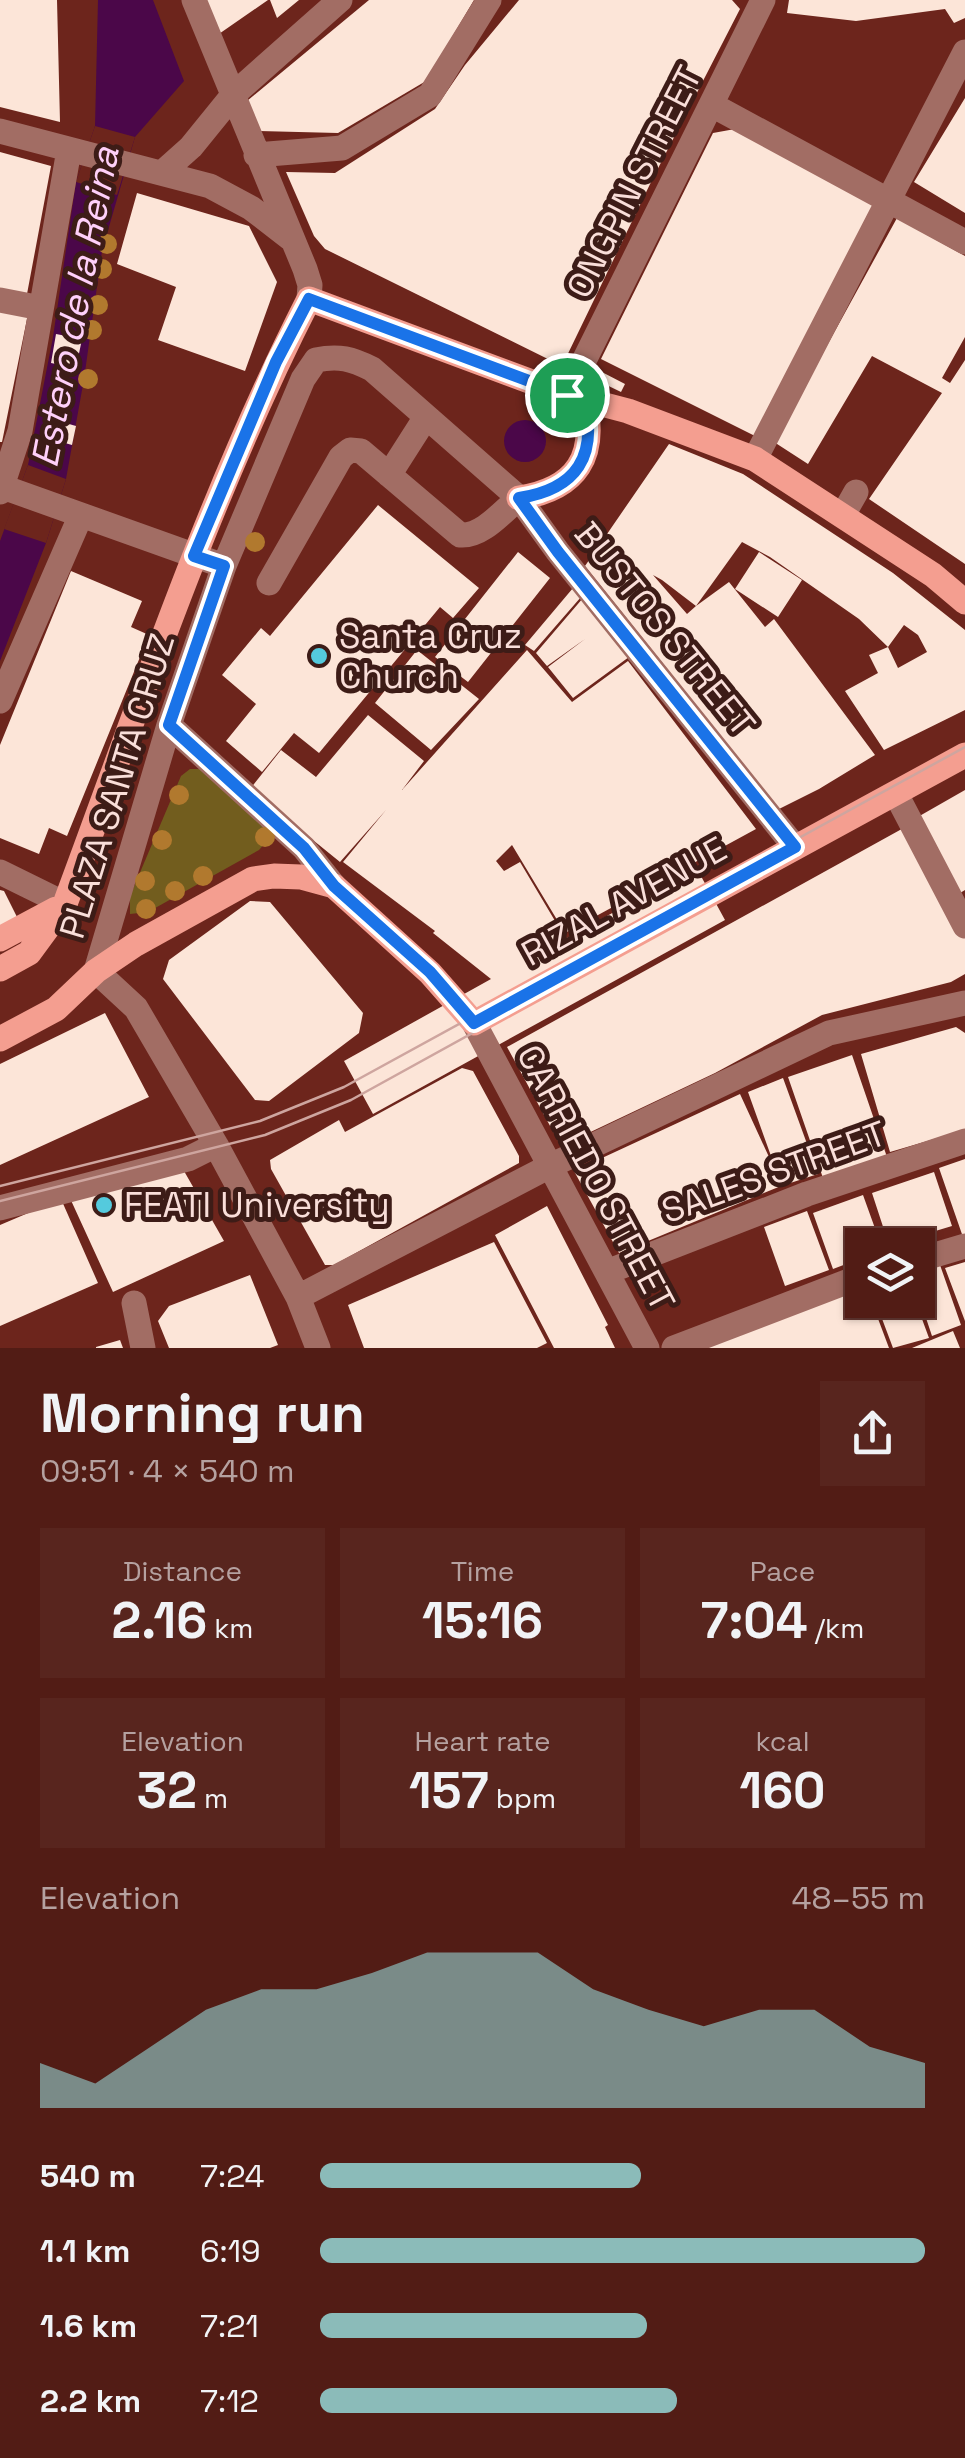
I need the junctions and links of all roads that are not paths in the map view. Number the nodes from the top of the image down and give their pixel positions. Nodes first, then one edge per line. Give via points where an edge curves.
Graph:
1 (194, 0) edge
2 (340, 0) edge
3 (490, 0) edge
4 (757, 3) edge
5 (965, 52) edge
6 (234, 94) junction
7 (712, 105) junction
8 (0, 131) edge
9 (78, 152) junction
10 (256, 155) junction
11 (163, 172) junction
12 (888, 199) junction
13 (290, 238) junction
14 (965, 242) edge
15 (309, 299) junction
16 (0, 300) edge
17 (40, 308) junction
18 (332, 357) joint
19 (575, 397) junction
20 (426, 417) junction
21 (755, 459) junction
22 (390, 475) junction
23 (5, 489) edge
24 (856, 492) dead end
25 (519, 498) junction
26 (69, 511) junction
27 (843, 515) junction
28 (194, 556) junction
29 (224, 566) junction
30 (269, 583) dead end
31 (965, 602) edge
32 (0, 701) edge
33 (169, 725) junction
34 (965, 755) edge
35 (896, 794) junction
36 (795, 847) junction
37 (0, 872) edge
38 (334, 886) junction
39 (65, 904) junction
40 (965, 926) edge
41 (0, 939) edge
42 (0, 969) edge
43 (96, 971) junction
44 (965, 1004) edge
45 (0, 1020) edge
46 (474, 1023) junction
47 (0, 1040) edge
48 (965, 1141) edge
49 (216, 1144) junction
50 (550, 1166) junction
51 (0, 1208) edge
52 (965, 1246) edge
53 (935, 1255) edge
54 (607, 1272) junction
55 (845, 1283) edge
56 (298, 1297) junction
57 (134, 1303) dead end
58 (143, 1348) edge
59 (318, 1348) edge
60 (648, 1348) edge
61 (674, 1348) edge

1 - 6 street
2 - 6 street
3 - 10 street via 430,95 342,148
4 - 7 street, ONGPIN STREET
5 - 12 street
6 - 10 street
6 - 11 street
7 - 12 street
7 - 19 street, ONGPIN STREET
8 - 9 street
9 - 11 street
9 - 17 street
10 - 13 street
11 - 13 street via 210,186
12 - 14 street
12 - 21 street
13 - 15 street via 310,284
15 - 19 main road
15 - 28 main road, PLAZA SANTA CRUZ
16 - 17 street
17 - 23 street
18 - 20 street, BUSTOS STREET via 372,369
18 - 29 street, PLAZA SANTA CRUZ via 316,360 303,378
19 - 21 main road
19 - 25 main road via 591,426 586,455 547,494
20 - 22 street
20 - 25 street, BUSTOS STREET
21 - 27 main road
22 - 25 street via 460,535 479,531
22 - 30 street via 361,451 341,457
23 - 26 street
24 - 27 street
25 - 36 street, BUSTOS STREET
26 - 28 street
26 - 32 street
27 - 31 main road
28 - 29 street
28 - 39 main road, PLAZA SANTA CRUZ
29 - 33 street, PLAZA SANTA CRUZ
33 - 38 street via 304,848
33 - 43 street, PLAZA SANTA CRUZ
34 - 35 main road, RIZAL AVENUE
35 - 36 main road, RIZAL AVENUE
35 - 40 street
36 - 46 main road, RIZAL AVENUE
37 - 39 street
38 - 43 main road via 301,877 253,880
38 - 46 main road, CARRIEDO STREET via 430,972
39 - 41 main road
39 - 42 main road, PLAZA SANTA CRUZ via 29,953
43 - 45 main road
43 - 47 main road via 56,1009
43 - 49 street via 136,1008
44 - 50 street via 829,1033
46 - 50 street, CARRIEDO STREET
48 - 54 street, SALES STREET
49 - 51 street via 188,1159
49 - 56 street
50 - 54 street, CARRIEDO STREET
50 - 56 street
52 - 53 street
54 - 60 street, CARRIEDO STREET
55 - 61 street
56 - 59 street
57 - 58 street

